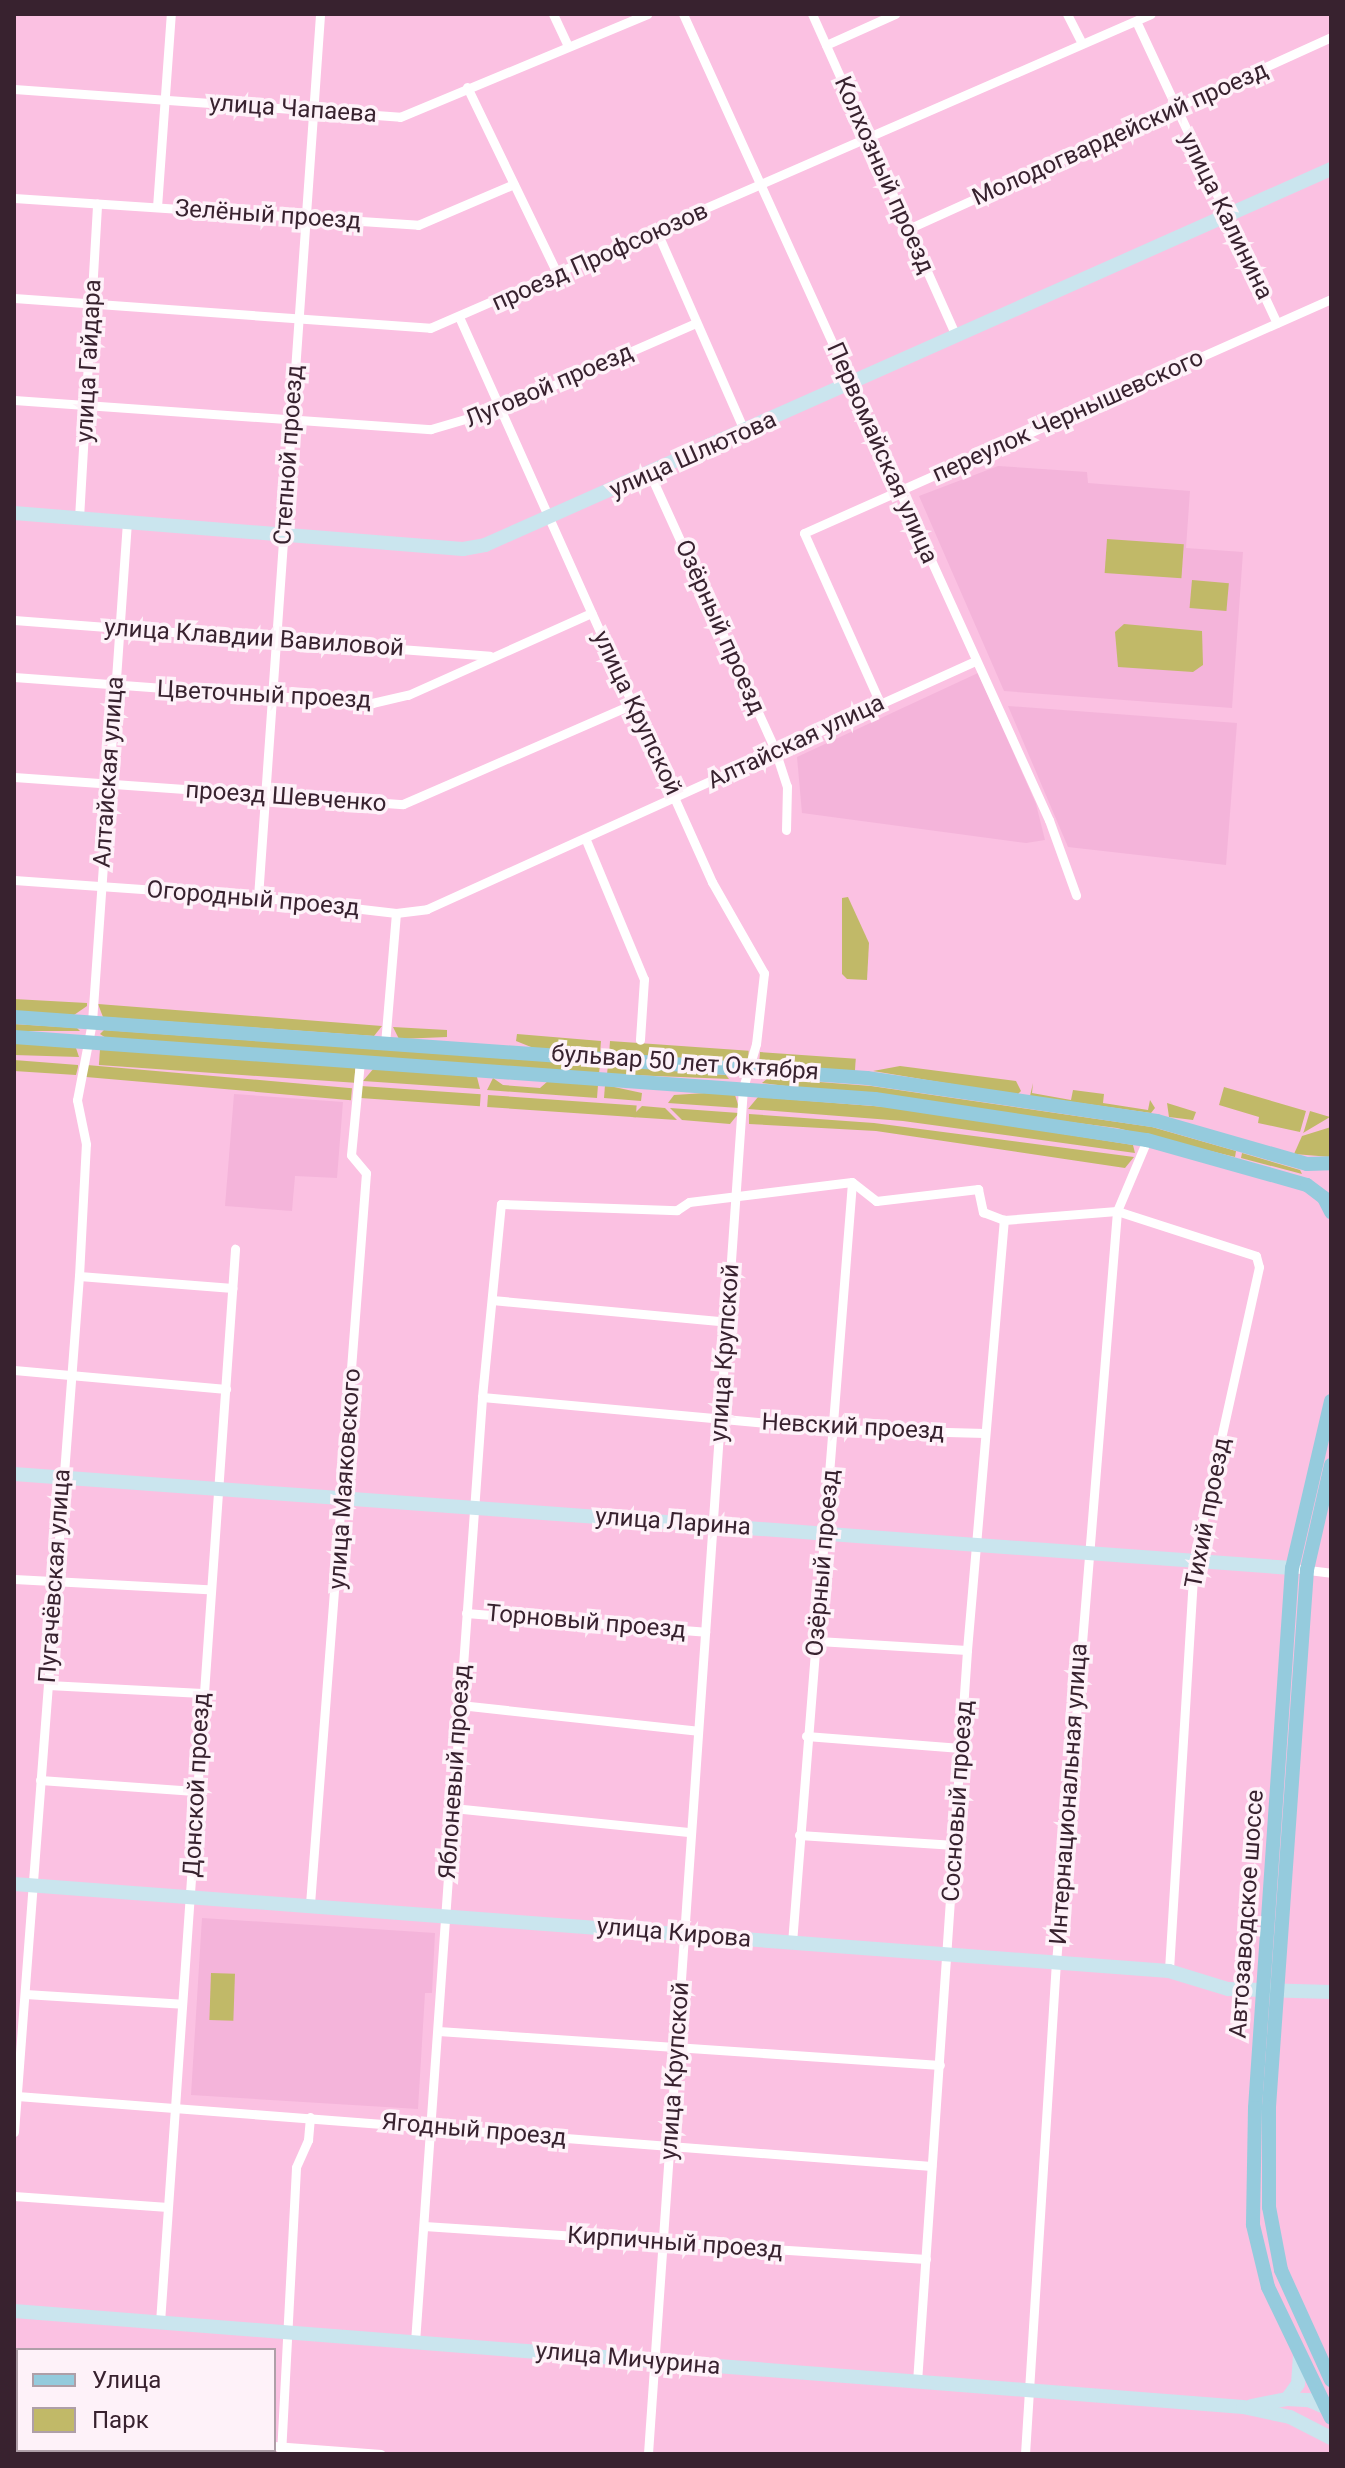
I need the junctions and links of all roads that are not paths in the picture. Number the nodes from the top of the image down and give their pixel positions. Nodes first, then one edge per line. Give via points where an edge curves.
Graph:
1 (171, 14) edge
2 (320, 14) edge
3 (553, 14) edge
4 (647, 14) edge
5 (683, 14) edge
6 (812, 14) edge
7 (895, 14) edge
8 (1067, 14) edge
9 (1151, 14) edge
10 (1136, 21) junction
11 (1331, 37) edge
12 (1081, 41) junction
13 (826, 45) junction
14 (568, 46) junction
15 (467, 87) junction
16 (14, 89) edge
17 (165, 100) junction
18 (1175, 110) junction
19 (314, 111) junction
20 (866, 135) junction
21 (1331, 169) edge
22 (514, 184) junction
23 (759, 185) junction
24 (14, 198) edge
25 (97, 204) junction
26 (157, 207) junction
27 (1225, 215) junction
28 (306, 219) junction
29 (908, 229) junction
30 (657, 232) junction
31 (558, 275) junction
32 (14, 298) edge
33 (1331, 299) edge
34 (93, 304) junction
35 (299, 319) junction
36 (460, 319) junction
37 (696, 323) junction
38 (1277, 323) junction
39 (956, 336) junction
40 (851, 384) junction
41 (14, 400) edge
42 (86, 405) junction
43 (499, 409) junction
44 (292, 418) junction
45 (745, 432) junction
46 (650, 474) junction
47 (901, 490) junction
48 (14, 513) edge
49 (79, 518) junction
50 (547, 519) junction
51 (127, 521) junction
52 (284, 536) junction
53 (591, 613) junction
54 (14, 620) edge
55 (120, 628) junction
56 (276, 639) junction
57 (493, 656) junction
58 (975, 661) junction
59 (14, 677) edge
60 (115, 687) junction
61 (272, 699) junction
62 (880, 703) junction
63 (633, 704) junction
64 (775, 750) junction
65 (14, 777) edge
66 (109, 785) junction
67 (266, 796) junction
68 (676, 798) junction
69 (786, 830) dead end
70 (586, 840) junction
71 (14, 880) edge
72 (102, 887) junction
73 (1076, 895) dead end
74 (258, 897) junction
75 (396, 913) junction
76 (14, 1017) edge
77 (92, 1022) junction
78 (14, 1037) edge
79 (640, 1040) dead end
80 (90, 1042) junction
81 (385, 1044) junction
82 (360, 1061) junction
83 (749, 1070) junction
84 (743, 1088) junction
85 (1147, 1140) junction
86 (1331, 1163) edge
87 (852, 1182) junction
88 (735, 1200) junction
89 (1117, 1211) junction
90 (1331, 1212) edge
91 (1004, 1220) junction
92 (235, 1249) dead end
93 (79, 1276) junction
94 (233, 1288) junction
95 (492, 1300) junction
96 (727, 1322) junction
97 (14, 1370) edge
98 (70, 1375) junction
99 (226, 1389) junction
100 (482, 1397) junction
101 (1331, 1401) edge
102 (720, 1420) junction
103 (834, 1429) junction
104 (985, 1433) junction
105 (1331, 1465) edge
106 (14, 1474) edge
107 (60, 1477) junction
108 (219, 1489) junction
109 (345, 1498) junction
110 (474, 1508) junction
111 (713, 1525) junction
112 (826, 1534) junction
113 (978, 1545) junction
114 (1088, 1553) junction
115 (1194, 1561) junction
116 (1300, 1569) junction
117 (1331, 1573) edge
118 (14, 1579) edge
119 (54, 1581) junction
120 (208, 1589) junction
121 (466, 1613) junction
122 (705, 1632) junction
123 (818, 1641) junction
124 (967, 1650) junction
125 (48, 1685) junction
126 (202, 1693) junction
127 (460, 1705) junction
128 (698, 1731) junction
129 (806, 1736) junction
130 (961, 1748) junction
131 (40, 1780) junction
132 (195, 1791) junction
133 (453, 1808) junction
134 (691, 1832) junction
135 (799, 1835) junction
136 (955, 1845) junction
137 (14, 1884) edge
138 (31, 1886) junction
139 (190, 1898) junction
140 (310, 1904) junction
141 (446, 1914) junction
142 (684, 1934) junction
143 (792, 1943) junction
144 (948, 1954) junction
145 (1056, 1963) junction
146 (1169, 1971) junction
147 (1270, 1989) junction
148 (1331, 1992) edge
149 (25, 1994) junction
150 (182, 2004) junction
151 (438, 2031) junction
152 (676, 2045) junction
153 (940, 2065) junction
154 (17, 2096) junction
155 (176, 2108) junction
156 (310, 2117) junction
157 (433, 2126) junction
158 (14, 2132) edge
159 (669, 2146) junction
160 (931, 2166) junction
161 (14, 2196) edge
162 (168, 2207) junction
163 (424, 2226) junction
164 (663, 2243) junction
165 (926, 2259) junction
166 (14, 2311) edge
167 (160, 2322) junction
168 (291, 2331) junction
169 (415, 2342) junction
170 (1300, 2357) junction
171 (654, 2362) junction
172 (1331, 2380) edge
173 (917, 2382) junction
174 (1029, 2390) junction
175 (1287, 2399) junction
176 (1243, 2407) junction
177 (1329, 2412) edge
178 (1331, 2438) edge
179 (279, 2449) edge
180 (381, 2454) edge
181 (648, 2454) edge
182 (1025, 2454) edge

1 - 17 street
2 - 19 street, Степной проезд
3 - 14 street
4 - 14 street, улица Чапаева
5 - 23 street, Первомайская улица
6 - 13 street, Колхозный проезд
7 - 13 street
8 - 12 street
9 - 10 street, проезд Профсоюзов
10 - 12 street, проезд Профсоюзов
10 - 18 street, улица Калинина
11 - 18 street, Молодогвардейский проезд
12 - 20 street, проезд Профсоюзов
13 - 20 street, Колхозный проезд
14 - 15 street, улица Чапаева
15 - 19 street, улица Чапаева via 400,117
15 - 22 street
16 - 17 street, улица Чапаева
17 - 19 street, улица Чапаева
17 - 26 street
18 - 27 street, улица Калинина
18 - 29 street, Молодогвардейский проезд
19 - 28 street, Степной проезд
20 - 23 street, проезд Профсоюзов
20 - 29 street, Колхозный проезд
21 - 27 main road, улица Шлютова
22 - 28 street, Зелёный проезд via 418,225
22 - 31 street
23 - 30 street, проезд Профсоюзов
23 - 40 street, Первомайская улица
24 - 25 street, Зелёный проезд
25 - 26 street, Зелёный проезд
25 - 34 street, улица Гайдара
26 - 28 street, Зелёный проезд
27 - 38 street, улица Калинина
27 - 39 main road, улица Шлютова
28 - 35 street, Степной проезд
29 - 39 street, Колхозный проезд
30 - 31 street, проезд Профсоюзов
30 - 37 street
31 - 36 street, проезд Профсоюзов
32 - 34 street, проезд Профсоюзов
33 - 38 street, переулок Чернышевского
34 - 35 street, проезд Профсоюзов
34 - 42 street, улица Гайдара
35 - 36 street, проезд Профсоюзов via 430,328
35 - 44 street, Степной проезд
36 - 43 street, улица Крупской
37 - 43 street, Луговой проезд
37 - 45 street
38 - 47 street, переулок Чернышевского
39 - 40 main road, улица Шлютова
40 - 45 main road, улица Шлютова
40 - 47 street, Первомайская улица
41 - 42 street, Луговой проезд
42 - 44 street, Луговой проезд
42 - 49 street, улица Гайдара
43 - 44 street, Луговой проезд via 431,429
43 - 50 street, улица Крупской
44 - 52 street, Степной проезд
45 - 46 main road, улица Шлютова
46 - 50 main road, улица Шлютова
46 - 64 street, Озёрный проезд
47 - 58 street, Первомайская улица
47 - 62 street, переулок Чернышевского via 804,533
48 - 49 main road, улица Шлютова
49 - 51 main road, улица Шлютова
50 - 52 main road, улица Шлютова via 463,549
50 - 53 street, улица Крупской
51 - 52 main road, улица Шлютова
51 - 55 street, Алтайская улица
52 - 56 street, Степной проезд
53 - 57 street, Цветочный проезд
53 - 63 street, улица Крупской
54 - 55 street, улица Клавдии Вавиловой
55 - 56 street, улица Клавдии Вавиловой
55 - 60 street, Алтайская улица
56 - 57 street, улица Клавдии Вавиловой
56 - 61 street, Степной проезд
57 - 61 street, Цветочный проезд via 408,695 372,703
58 - 62 street, Алтайская улица
58 - 73 street, Первомайская улица via 1049,820
59 - 60 street, Цветочный проезд
60 - 61 street, Цветочный проезд
60 - 66 street, Алтайская улица
61 - 67 street, Степной проезд
62 - 64 street, Алтайская улица
63 - 67 street, проезд Шевченко via 403,804
63 - 68 street, улица Крупской
64 - 68 street, Алтайская улица
64 - 69 street, Озёрный проезд via 787,786
65 - 66 street, проезд Шевченко
66 - 67 street, проезд Шевченко
66 - 72 street, Алтайская улица
67 - 74 street, Степной проезд
68 - 70 street, Алтайская улица
68 - 83 street, улица Крупской via 712,882 764,973
70 - 75 street, Алтайская улица via 427,909
70 - 79 street via 644,979
71 - 72 street, Огородный проезд
72 - 74 street, Огородный проезд
72 - 77 street, Алтайская улица
74 - 75 street, Огородный проезд
75 - 81 street
76 - 77 main road, бульвар 50 лет Октября
77 - 80 street, Пугачёвская улица
77 - 81 main road, бульвар 50 лет Октября
78 - 80 main road, бульвар 50 лет Октября
80 - 82 main road, бульвар 50 лет Октября
80 - 93 street, Пугачёвская улица via 77,1100 86,1144
81 - 83 main road, бульвар 50 лет Октября
82 - 84 main road, бульвар 50 лет Октября
82 - 109 street, улица Маяковского via 351,1155 366,1173
83 - 84 street, улица Крупской
83 - 86 main road, бульвар 50 лет Октября via 867,1078 1157,1121 1307,1164
84 - 85 main road, бульвар 50 лет Октября via 875,1099
84 - 88 street, улица Крупской
85 - 89 street, Интернациональная улица
85 - 90 main road, бульвар 50 лет Октября via 1307,1185 1324,1198
87 - 88 street
87 - 91 street via 876,1201 978,1189 983,1212
87 - 103 street, Озёрный проезд
88 - 95 street, Яблоневый проезд via 689,1202 677,1210 501,1204
88 - 96 street, улица Крупской
89 - 91 street
89 - 114 street, Интернациональная улица
89 - 115 street, Тихий проезд via 1250,1250 1258,1260
91 - 104 street, Сосновый проезд
92 - 94 street, Донской проезд
93 - 94 street
93 - 98 street, Пугачёвская улица
94 - 99 street, Донской проезд
95 - 96 street
95 - 100 street, Яблоневый проезд
96 - 102 street, улица Крупской
97 - 98 street
98 - 99 street
98 - 107 street, Пугачёвская улица
99 - 108 street, Донской проезд
100 - 102 street, Невский проезд
100 - 110 street, Яблоневый проезд
101 - 116 main road, Автозаводское шоссе
102 - 103 street, Невский проезд
102 - 111 street, улица Крупской
103 - 104 street, Невский проезд
103 - 112 street, Озёрный проезд
104 - 113 street, Сосновый проезд
105 - 116 main road, Автозаводское шоссе
106 - 107 main road, улица Ларина
107 - 108 main road, улица Ларина
107 - 119 street, Пугачёвская улица
108 - 109 main road, улица Ларина
108 - 120 street, Донской проезд
109 - 110 main road, улица Ларина
109 - 140 street, улица Маяковского
110 - 111 main road, улица Ларина
110 - 121 street, Яблоневый проезд
111 - 112 main road, улица Ларина
111 - 122 street, улица Крупской
112 - 113 main road, улица Ларина
112 - 123 street, Озёрный проезд
113 - 114 main road, улица Ларина
113 - 124 street, Сосновый проезд
114 - 115 main road, улица Ларина
114 - 145 street, Интернациональная улица
115 - 116 main road, улица Ларина
115 - 146 street, Тихий проезд
116 - 117 street, улица Ларина
116 - 147 main road, Автозаводское шоссе
118 - 119 street
119 - 120 street
119 - 125 street, Пугачёвская улица
120 - 126 street, Донской проезд
121 - 122 street, Торновый проезд
121 - 127 street, Яблоневый проезд
122 - 128 street, улица Крупской
123 - 124 street
123 - 129 street, Озёрный проезд
124 - 130 street, Сосновый проезд
125 - 126 street
125 - 131 street, Пугачёвская улица
126 - 132 street, Донской проезд
127 - 128 street
127 - 133 street, Яблоневый проезд
128 - 134 street, улица Крупской
129 - 130 street
129 - 135 street, Озёрный проезд
130 - 136 street, Сосновый проезд
131 - 132 street
131 - 138 street, Пугачёвская улица
132 - 139 street, Донской проезд
133 - 134 street
133 - 141 street, Яблоневый проезд
134 - 142 street, улица Крупской
135 - 136 street
135 - 143 street, Озёрный проезд
136 - 144 street, Сосновый проезд
137 - 138 main road, улица Кирова
138 - 139 main road, улица Кирова
138 - 149 street, Пугачёвская улица
139 - 140 main road, улица Кирова
139 - 150 street, Донской проезд
140 - 141 main road, улица Кирова
141 - 142 main road, улица Кирова
141 - 151 street, Яблоневый проезд
142 - 143 main road, улица Кирова
142 - 152 street, улица Крупской
143 - 144 main road, улица Кирова
144 - 145 main road, улица Кирова
144 - 153 street, Сосновый проезд
145 - 146 main road, улица Кирова
145 - 174 street, Интернациональная улица
146 - 147 main road, улица Кирова via 1228,1989
147 - 148 main road, улица Кирова
147 - 170 main road, Автозаводское шоссе via 1253,2225 1268,2287
147 - 172 main road, Автозаводское шоссе via 1272,2231 1288,2289
149 - 150 street
149 - 154 street, Пугачёвская улица
150 - 155 street, Донской проезд
151 - 152 street
151 - 157 street, Яблоневый проезд
152 - 153 street
152 - 159 street, улица Крупской
153 - 160 street, Сосновый проезд
154 - 155 street, Ягодный проезд
154 - 158 street, Пугачёвская улица
155 - 156 street, Ягодный проезд
155 - 162 street, Донской проезд
156 - 157 street, Ягодный проезд
156 - 168 street via 308,2140 296,2167
157 - 159 street, Ягодный проезд
157 - 163 street, Яблоневый проезд
159 - 160 street, Ягодный проезд
159 - 164 street, улица Крупской
160 - 165 street, Сосновый проезд
161 - 162 street
162 - 167 street, Донской проезд
163 - 164 street, Кирпичный проезд
163 - 169 street, Яблоневый проезд
164 - 165 street, Кирпичный проезд
164 - 171 street, улица Крупской
165 - 173 street, Сосновый проезд
166 - 167 main road, улица Мичурина
167 - 168 main road, улица Мичурина
168 - 169 main road, улица Мичурина
168 - 179 street
169 - 171 main road, улица Мичурина
170 - 175 main road via 1298,2384
170 - 177 main road, Автозаводское шоссе
171 - 173 main road, улица Мичурина
171 - 181 street, улица Крупской
173 - 174 main road, улица Мичурина
174 - 176 main road, улица Мичурина
174 - 182 street, Интернациональная улица
175 - 176 main road, улица Мичурина
175 - 177 main road, улица Мичурина
176 - 178 main road, улица Мичурина via 1290,2417
179 - 180 street

